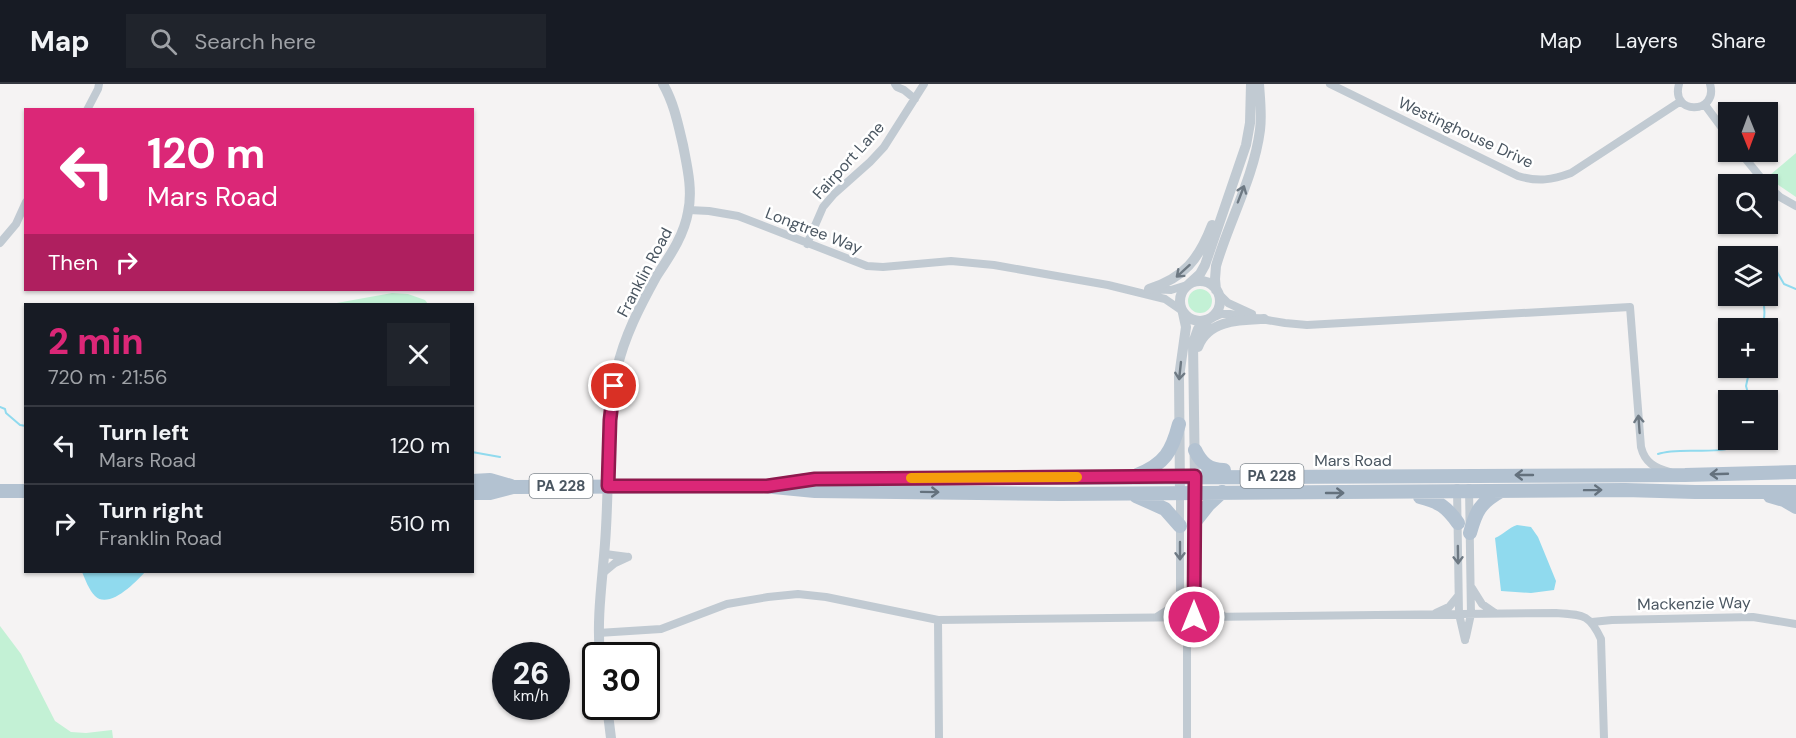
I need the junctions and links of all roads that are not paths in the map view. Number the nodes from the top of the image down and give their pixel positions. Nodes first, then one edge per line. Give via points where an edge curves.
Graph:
1 (99, 84) edge
2 (663, 84) edge
3 (895, 84) edge
4 (924, 84) edge
5 (1251, 84) edge
6 (1259, 84) edge
7 (1330, 84) edge
8 (1679, 84) edge
9 (1710, 84) edge
10 (915, 99) junction
11 (1681, 101) junction
12 (1705, 105) junction
13 (88, 108) edge
14 (1718, 123) edge
15 (1246, 145) junction
16 (1748, 162) edge
17 (1758, 174) edge
18 (1778, 195) edge
19 (24, 206) edge
20 (1796, 206) edge
21 (689, 210) junction
22 (1225, 222) junction
23 (0, 243) edge
24 (807, 244) junction
25 (1108, 285) junction
26 (1188, 285) junction
27 (1149, 289) junction
28 (1217, 291) junction
29 (1182, 311) junction
30 (1210, 319) junction
31 (1264, 319) junction
32 (1194, 359) junction
33 (1179, 424) junction
34 (1195, 450) junction
35 (1796, 464) edge
36 (1778, 472) junction
37 (1796, 472) edge
38 (1463, 475) junction
39 (1685, 475) junction
40 (1180, 476) junction
41 (1195, 476) junction
42 (1132, 477) junction
43 (1324, 477) junction
44 (474, 481) edge
45 (608, 486) junction
46 (767, 486) junction
47 (513, 487) junction
48 (0, 491) edge
49 (24, 491) edge
50 (1502, 491) junction
51 (1222, 492) junction
52 (1406, 492) junction
53 (1463, 492) junction
54 (1756, 492) junction
55 (1796, 492) edge
56 (474, 493) edge
57 (1180, 493) junction
58 (1195, 493) junction
59 (1131, 494) junction
60 (1796, 507) edge
61 (1194, 523) junction
62 (1458, 523) junction
63 (1180, 526) junction
64 (1470, 533) junction
65 (604, 554) junction
66 (603, 573) junction
67 (1194, 582) junction
68 (1471, 585) junction
69 (1180, 593) junction
70 (1459, 596) junction
71 (1471, 614) junction
72 (1498, 614) junction
73 (1432, 615) junction
74 (1459, 615) junction
75 (1180, 616) junction
76 (1225, 616) junction
77 (1155, 617) junction
78 (1194, 617) junction
79 (938, 620) junction
80 (1592, 622) junction
81 (1796, 624) edge
82 (598, 633) junction
83 (1187, 637) junction
84 (599, 642) edge
85 (609, 720) edge
86 (611, 738) edge
87 (939, 738) edge
88 (1188, 738) edge
89 (1604, 738) edge

1 - 13 street
2 - 21 street, Franklin Road via 676,115 686,160
3 - 10 street
4 - 10 street, Fairport Lane
5 - 15 street
22 -> 6 street via 1249,173 1257,144 1261,118
7 - 11 street, Westinghouse Drive via 1518,176 1539,180 1571,173
8 - 11 street via 1677,93
9 - 12 street via 1711,95
10 - 24 street, Fairport Lane via 884,147 823,207
11 - 12 street via 1693,108
12 - 14 street
15 - 22 street
15 -> 27 street via 1232,170 1205,242 1192,263 1169,282
16 - 17 street
18 - 20 street
19 - 23 street
21 - 24 street, Longtree Way via 738,216
21 - 45 street, Franklin Road via 684,228 644,298 626,339 614,391
22 - 26 street via 1204,269
22 - 28 street via 1216,266
24 - 25 street, Longtree Way via 873,267 951,261
25 - 27 street
25 - 29 street via 1165,299
26 - 27 street via 1171,290
26 - 28 street via 1205,282
26 - 29 street via 1180,296
28 - 30 street via 1219,308
28 - 31 street via 1228,303
29 - 30 street via 1197,322
29 -> 33 street via 1186,327 1179,377
30 - 31 street via 1225,314
30 - 32 street via 1196,334
31 - 32 street via 1211,328 1200,340
39 -> 31 street via 1654,467 1644,457 1630,307 1307,325
32 - 34 street
33 - 40 street
33 - 42 main road via 1164,459
34 - 41 street
34 - 43 main road via 1206,466 1218,470
35 - 36 main road
36 - 37 main road, Mars Road / PA 228
36 -> 39 main road, Mars Road / PA 228
39 -> 38 main road, Mars Road / PA 228
38 - 43 main road, Mars Road / PA 228
38 - 53 street
40 - 41 main road, Mars Road / PA 228
40 - 42 main road, Mars Road / PA 228
40 - 57 street
41 - 43 main road, Mars Road / PA 228
41 - 58 street
42 - 46 main road, Mars Road / PA 228 via 815,479
44 - 47 main road, Mars Road / PA 228 via 490,480
45 - 46 main road, Mars Road / PA 228
45 - 47 main road, Mars Road / PA 228
45 - 65 street, Franklin Road
46 -> 59 main road, Mars Road / PA 228 via 815,491
47 - 56 main road, Mars Road / PA 228
48 - 49 main road
50 - 53 main road, Mars Road / PA 228
50 -> 54 main road, Mars Road / PA 228
50 - 64 main road via 1488,498 1474,518
51 -> 52 main road, Mars Road / PA 228
51 - 58 main road, Mars Road / PA 228
51 - 61 main road
52 - 53 main road, Mars Road / PA 228
52 - 62 main road via 1444,506
53 - 62 street
53 - 64 street
54 - 55 main road, Mars Road / PA 228
54 - 60 main road
57 - 58 main road, Mars Road / PA 228
57 - 59 main road, Mars Road / PA 228
57 - 63 street
58 - 61 street
59 - 63 main road via 1165,509
61 - 67 street
62 -> 70 street
63 -> 69 street
64 - 68 street
65 - 66 street, Franklin Road
65 - 66 street via 628,557
66 - 82 street, Franklin Road
67 - 76 street via 1207,606
67 - 78 street
68 - 71 street
68 - 72 street via 1482,604
69 - 75 street
69 - 77 street via 1169,609
70 - 73 street via 1449,607
70 - 74 street
71 - 72 street
71 - 74 street
71 - 74 street via 1465,640
72 - 80 street via 1556,613 1582,616
73 - 74 street
73 - 76 street
75 - 77 street
75 - 78 street
75 - 83 street
76 - 78 street
77 - 79 street
78 - 83 street
79 - 82 street via 798,594 727,604 661,629
79 - 87 street
80 - 81 street, Mackenzie Way via 1753,617
80 - 89 street via 1602,645
82 - 84 street, Franklin Road
83 - 88 street
85 - 86 street

